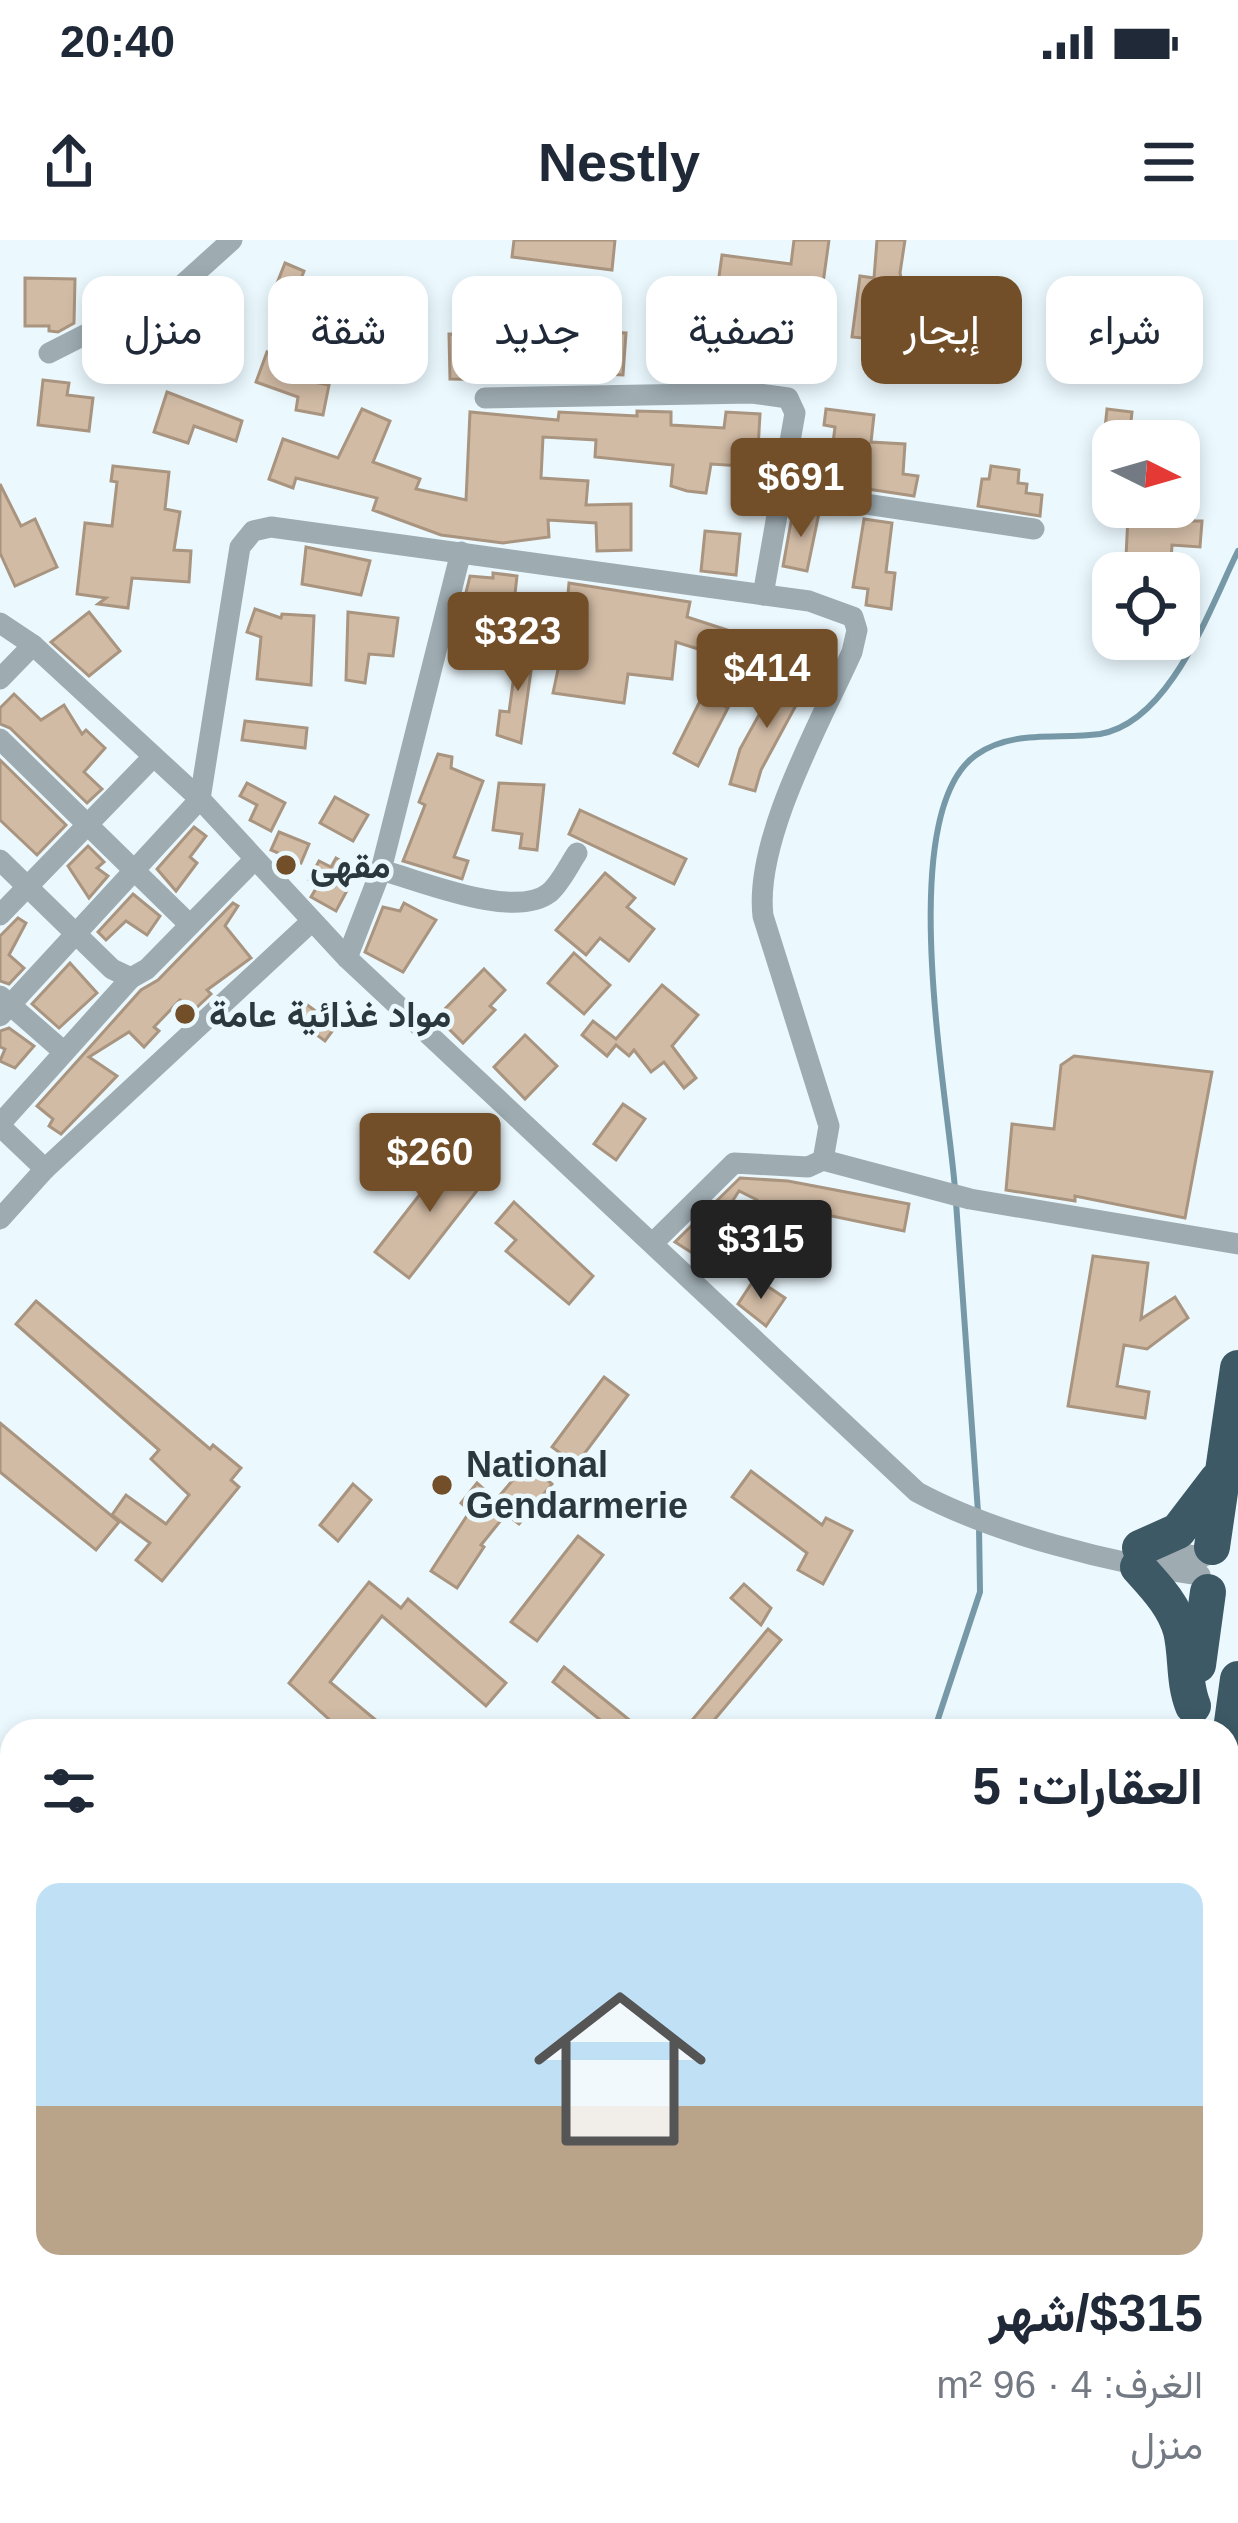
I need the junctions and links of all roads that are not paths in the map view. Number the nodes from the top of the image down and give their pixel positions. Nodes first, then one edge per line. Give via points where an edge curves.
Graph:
1 (232, 240) edge
2 (49, 353) dead end
3 (485, 398) dead end
4 (784, 492) junction
5 (1034, 529) dead end
6 (461, 552) junction
7 (763, 595) junction
8 (0, 623) edge
9 (32, 645) junction
10 (0, 679) edge
11 (0, 739) edge
12 (153, 757) junction
13 (200, 799) junction
14 (84, 826) junction
15 (577, 853) dead end
16 (255, 859) junction
17 (0, 860) edge
18 (381, 870) junction
19 (131, 872) junction
20 (26, 886) junction
21 (0, 914) edge
22 (312, 921) junction
23 (190, 925) junction
24 (74, 932) junction
25 (347, 958) junction
26 (131, 978) junction
27 (3, 1005) edge
28 (64, 1052) junction
29 (0, 1125) edge
30 (823, 1160) junction
31 (45, 1169) junction
32 (0, 1219) edge
33 (653, 1243) junction
34 (1238, 1244) edge
35 (1238, 1368) edge
36 (1219, 1477) junction
37 (1139, 1558) junction
38 (1216, 1569) edge
39 (1238, 1679) edge
40 (1192, 1719) edge
41 (1232, 1719) edge

1 - 2 street via 181,286
3 - 4 street via 788,398 795,413
4 - 5 street
4 - 7 street
6 - 7 street
6 - 13 street via 254,530 240,547
6 - 18 street
7 - 30 street via 836,609 853,616 857,630 770,843 760,892 830,1126
8 - 9 street
9 - 10 street
9 - 12 street
11 - 14 street
12 - 13 street
12 - 14 street
13 - 16 street
13 - 19 street
14 - 19 street
14 - 20 street
15 - 18 street via 551,892 529,903 500,903
16 - 22 street
16 - 23 street
17 - 20 street
18 - 25 street
19 - 23 street
19 - 24 street
20 - 21 street
20 - 24 street
22 - 25 street
22 - 31 street
23 - 26 street
24 - 26 street
24 - 27 street
25 - 33 street
26 - 28 street
27 - 28 street
28 - 29 street
29 - 31 street
30 - 33 street via 808,1167 734,1163
30 - 34 street via 970,1199
31 - 32 street
33 - 37 street via 917,1492 965,1517
35 - 36 highway
36 - 37 highway via 1178,1531
36 - 38 highway
37 - 38 street
37 - 40 highway via 1179,1624
38 - 40 highway
39 - 41 highway

